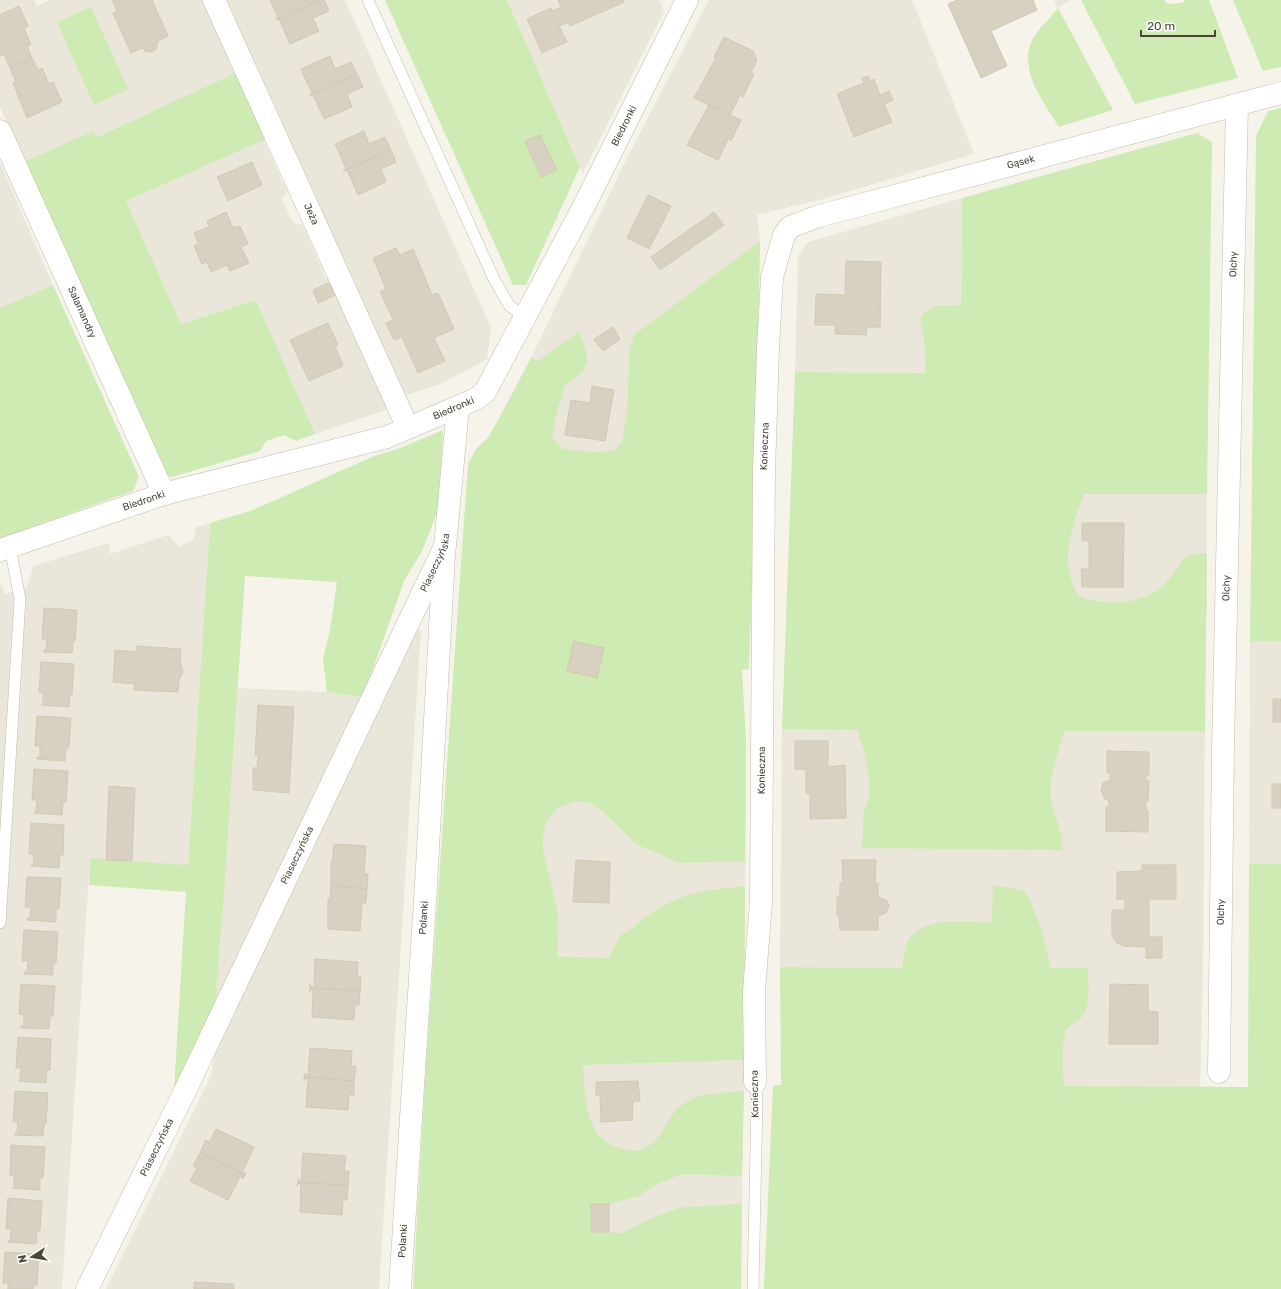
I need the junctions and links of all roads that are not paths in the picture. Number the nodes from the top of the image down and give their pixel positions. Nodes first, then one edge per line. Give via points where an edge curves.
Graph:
1 (214, 0) edge
2 (368, 0) edge
3 (683, 2) edge
4 (1281, 93) edge
5 (1237, 105) junction
6 (0, 132) edge
7 (778, 252) joint
8 (525, 318) junction
9 (458, 408) junction
10 (408, 428) junction
11 (164, 494) junction
12 (444, 546) junction
13 (5, 548) edge
14 (0, 923) edge
15 (1219, 1072) dead end
16 (755, 1082) joint
17 (88, 1289) edge
18 (400, 1289) edge
19 (753, 1289) edge

1 - 10 street, Jeża
2 - 8 lane via 494,279 508,305
3 - 8 street, Biedronki
4 - 5 street, Gąsek
5 - 7 street, Gąsek via 819,216 790,227
5 - 15 street, Olchy via 1223,749
6 - 11 street, Salamandry
7 - 16 street, Konieczna via 772,277 764,479 761,902 754,991
8 - 9 street, Biedronki via 485,392
9 - 10 street, Biedronki
9 - 12 street, Piaseczyńska
10 - 11 street, Biedronki via 387,437
11 - 13 street, Biedronki
12 - 17 street, Piaseczyńska
12 - 18 street, Polanki via 426,893
13 - 14 lane via 20,599
16 - 19 lane, Konieczna via 757,1101

